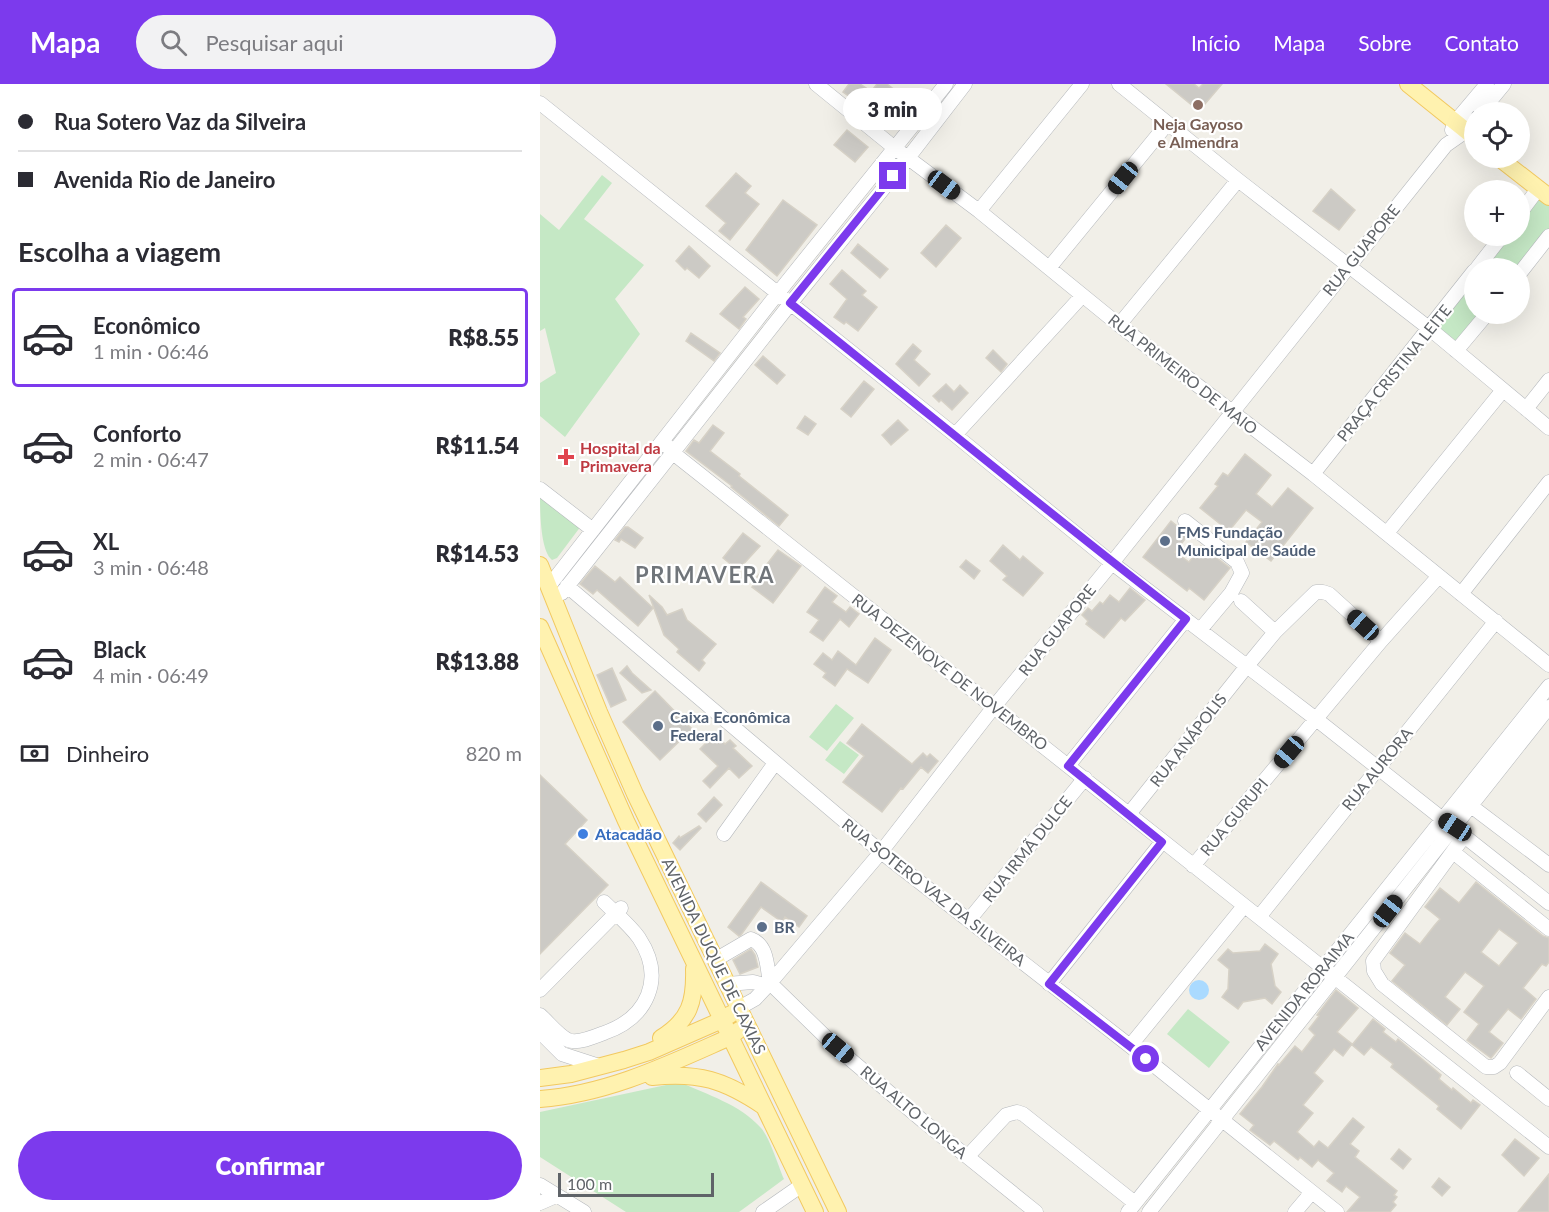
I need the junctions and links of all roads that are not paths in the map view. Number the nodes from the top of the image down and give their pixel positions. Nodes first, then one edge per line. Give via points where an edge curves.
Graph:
1 (816, 84) edge
2 (946, 84) edge
3 (965, 84) edge
4 (1082, 84) edge
5 (1120, 84) edge
6 (1408, 84) edge
7 (1487, 84) edge
8 (1504, 84) edge
9 (1479, 102) edge
10 (1489, 102) edge
11 (540, 103) edge
12 (1167, 124) junction
13 (1464, 126) edge
14 (1464, 130) edge
15 (896, 149) junction
16 (908, 158) junction
17 (1513, 168) edge
18 (1238, 180) junction
19 (1544, 193) edge
20 (1530, 205) edge
21 (979, 212) junction
22 (1549, 236) edge
23 (1494, 246) edge
24 (1485, 258) edge
25 (1530, 260) edge
26 (1349, 266) junction
27 (1049, 268) junction
28 (1464, 285) edge
29 (778, 293) junction
30 (1082, 296) junction
31 (790, 303) junction
32 (1479, 324) edge
33 (1119, 325) junction
34 (1430, 329) junction
35 (1456, 351) junction
36 (1549, 380) edge
37 (1503, 390) junction
38 (1526, 409) junction
39 (1232, 412) junction
40 (1549, 428) edge
41 (955, 435) junction
42 (663, 441) junction
43 (673, 453) junction
44 (1313, 474) junction
45 (1549, 482) edge
46 (540, 489) edge
47 (1185, 521) dead end
48 (593, 530) junction
49 (1387, 533) junction
50 (1112, 563) junction
51 (540, 565) edge
52 (1439, 576) junction
53 (567, 586) junction
54 (552, 594) junction
55 (1461, 594) junction
56 (1241, 601) dead end
57 (1186, 619) junction
58 (1496, 621) junction
59 (540, 627) edge
60 (1200, 630) junction
61 (1275, 632) junction
62 (1381, 641) junction
63 (1549, 664) edge
64 (1247, 666) junction
65 (1549, 686) edge
66 (1549, 707) edge
67 (993, 708) junction
68 (1316, 719) junction
69 (1528, 724) junction
70 (775, 763) junction
71 (1068, 766) junction
72 (1378, 768) junction
73 (1085, 778) junction
74 (1471, 806) junction
75 (1129, 814) junction
76 (1442, 819) junction
77 (1460, 831) junction
78 (724, 834) dead end
79 (1162, 842) junction
80 (881, 852) junction
81 (1453, 852) junction
82 (1549, 865) edge
83 (1193, 866) junction
84 (604, 902) dead end
85 (1549, 903) edge
86 (1244, 906) junction
87 (619, 910) junction
88 (1258, 917) junction
89 (969, 920) junction
90 (1549, 929) edge
91 (716, 960) junction
92 (694, 962) junction
93 (1322, 968) junction
94 (1335, 979) junction
95 (727, 984) junction
96 (769, 984) junction
97 (1049, 984) junction
98 (540, 990) edge
99 (1549, 998) edge
100 (540, 1015) edge
101 (743, 1016) junction
102 (722, 1020) junction
103 (540, 1032) edge
104 (730, 1037) junction
105 (1130, 1046) junction
106 (624, 1060) junction
107 (599, 1066) junction
108 (1517, 1073) dead end
109 (540, 1078) edge
110 (630, 1079) junction
111 (540, 1099) edge
112 (1549, 1099) edge
113 (764, 1106) junction
114 (1209, 1109) junction
115 (1222, 1119) junction
116 (1549, 1148) edge
117 (968, 1156) junction
118 (540, 1185) edge
119 (802, 1185) junction
120 (1312, 1192) junction
121 (556, 1196) junction
122 (540, 1203) edge
123 (1132, 1207) edge
124 (584, 1212) edge
125 (762, 1212) edge
126 (815, 1212) edge
127 (838, 1212) edge
128 (1036, 1212) edge
129 (1149, 1212) edge
130 (1295, 1212) edge
131 (1337, 1212) edge

1 - 15 street, RUA PRIMEIRO DE MAIO
2 - 15 street
3 - 16 street
4 - 21 street
5 - 12 street
6 - 13 main road
7 - 9 street, RUA GUAPORE
8 - 10 street
11 - 29 street
12 - 18 street
12 - 27 street
14 - 26 street, RUA GUAPORE via 1446,145
15 - 16 street, RUA PRIMEIRO DE MAIO
15 - 29 street
16 - 21 street, RUA PRIMEIRO DE MAIO
16 - 31 street
17 - 19 main road
18 - 26 street
18 - 33 street
19 - 20 street
21 - 27 street, RUA PRIMEIRO DE MAIO
22 - 25 street
23 - 24 street, PRAÇA CRISTINA LEITE
26 - 34 street
26 - 39 street, RUA GUAPORE
27 - 30 street, RUA PRIMEIRO DE MAIO
28 - 34 street, PRAÇA CRISTINA LEITE
29 - 31 street
29 - 42 street
30 - 33 street, RUA PRIMEIRO DE MAIO
30 - 41 street
31 - 41 street
31 - 43 street
32 - 35 street
33 - 39 street, RUA PRIMEIRO DE MAIO
34 - 35 street
34 - 44 street, PRAÇA CRISTINA LEITE
35 - 37 street
36 - 38 street
37 - 38 street
37 - 49 street
38 - 40 street
39 - 44 street, RUA PRIMEIRO DE MAIO
39 - 50 street, RUA GUAPORE
41 - 50 street
42 - 43 street, RUA DEZENOVE DE NOVEMBRO
42 - 48 street
43 - 53 street
43 - 67 street, RUA DEZENOVE DE NOVEMBRO
44 - 49 street, RUA PRIMEIRO DE MAIO
45 - 55 street
46 - 48 street
47 - 60 street via 1237,562 1242,573 1232,593
48 - 54 street
49 - 52 street, RUA PRIMEIRO DE MAIO
50 - 57 street
50 - 67 street, RUA GUAPORE
51 - 54 main road, AVENIDA DUQUE DE CAXIAS
52 - 55 street, RUA PRIMEIRO DE MAIO
52 - 62 street, RUA GURUPI
53 - 54 street
53 - 70 street, RUA SOTERO VAZ DA SILVEIRA
54 - 91 main road, AVENIDA DUQUE DE CAXIAS via 599,712
55 - 58 street, RUA PRIMEIRO DE MAIO
56 - 61 street
57 - 60 street
57 - 71 street
58 - 63 street, RUA PRIMEIRO DE MAIO
58 - 72 street, RUA AURORA
59 - 92 main road, AVENIDA DUQUE DE CAXIAS
60 - 64 street
61 - 62 street, RUA ANÁPOLIS via 1310,596 1323,592
61 - 64 street, RUA ANÁPOLIS
62 - 68 street, RUA GURUPI
64 - 68 street
64 - 75 street, RUA ANÁPOLIS
65 - 69 street, AVENIDA RORAIMA
66 - 69 street, AVENIDA RORAIMA
67 - 71 street, RUA DEZENOVE DE NOVEMBRO
67 - 80 street, RUA GUAPORE
68 - 72 street
68 - 83 street, RUA GURUPI
69 - 74 street, AVENIDA RORAIMA
69 - 76 street, AVENIDA RORAIMA
70 - 78 street
70 - 80 street, RUA SOTERO VAZ DA SILVEIRA
71 - 73 street, RUA DEZENOVE DE NOVEMBRO
72 - 76 street
72 - 88 street, RUA AURORA
73 - 75 street, RUA DEZENOVE DE NOVEMBRO
73 - 89 street, RUA IRMÃ DULCE
74 - 77 street, AVENIDA RORAIMA
74 - 82 street
75 - 79 street, RUA DEZENOVE DE NOVEMBRO
76 - 77 street
76 - 93 street, AVENIDA RORAIMA
77 - 81 street
77 - 85 street
77 - 94 street, AVENIDA RORAIMA
79 - 83 street, RUA DEZENOVE DE NOVEMBRO
79 - 97 street
80 - 89 street, RUA SOTERO VAZ DA SILVEIRA
80 - 96 street, RUA GUAPORE
81 - 90 street
81 - 99 street via 1373,961 1377,978 1486,1067 1500,1063
83 - 86 street, RUA DEZENOVE DE NOVEMBRO
84 - 87 street
86 - 88 street, RUA DEZENOVE DE NOVEMBRO
86 - 105 street
87 - 98 street
87 - 100 street via 640,939 653,974 653,984 638,1010 614,1030 577,1041 566,1039
88 - 93 street, RUA DEZENOVE DE NOVEMBRO
89 - 97 street, RUA SOTERO VAZ DA SILVEIRA
91 - 95 main road, AVENIDA DUQUE DE CAXIAS
91 - 96 street via 751,939 757,941 764,950
92 - 102 main road, AVENIDA DUQUE DE CAXIAS
92 - 106 main road via 694,989 687,1013 670,1032
93 - 94 street, RUA DEZENOVE DE NOVEMBRO
93 - 114 street, AVENIDA RORAIMA
94 - 115 street, AVENIDA RORAIMA
94 - 116 street, RUA DEZENOVE DE NOVEMBRO
95 - 96 street
95 - 101 main road, AVENIDA DUQUE DE CAXIAS
96 - 101 street, RUA GUAPORE
96 - 117 street, RUA ALTO LONGA via 838,1048
97 - 105 street, RUA SOTERO VAZ DA SILVEIRA
101 - 102 main road
101 - 104 main road
101 - 127 main road, AVENIDA DUQUE DE CAXIAS
102 - 104 main road, AVENIDA DUQUE DE CAXIAS
102 - 106 main road
103 - 107 street via 562,1054
104 - 110 main road
104 - 113 main road, AVENIDA DUQUE DE CAXIAS
105 - 114 street, RUA SOTERO VAZ DA SILVEIRA
106 - 107 main road
107 - 109 main road
108 - 112 street
110 - 111 main road via 591,1091
110 - 113 main road via 682,1075 704,1078 737,1089
113 - 119 main road, AVENIDA DUQUE DE CAXIAS
114 - 115 street, RUA SOTERO VAZ DA SILVEIRA
114 - 123 street, AVENIDA RORAIMA
115 - 120 street, RUA SOTERO VAZ DA SILVEIRA
115 - 129 street, AVENIDA RORAIMA
117 - 123 street via 1006,1114 1017,1112
117 - 128 street, RUA ALTO LONGA
118 - 121 street
119 - 125 street
119 - 126 main road, AVENIDA DUQUE DE CAXIAS
120 - 130 street
120 - 131 street, RUA SOTERO VAZ DA SILVEIRA
121 - 122 street
121 - 124 street

